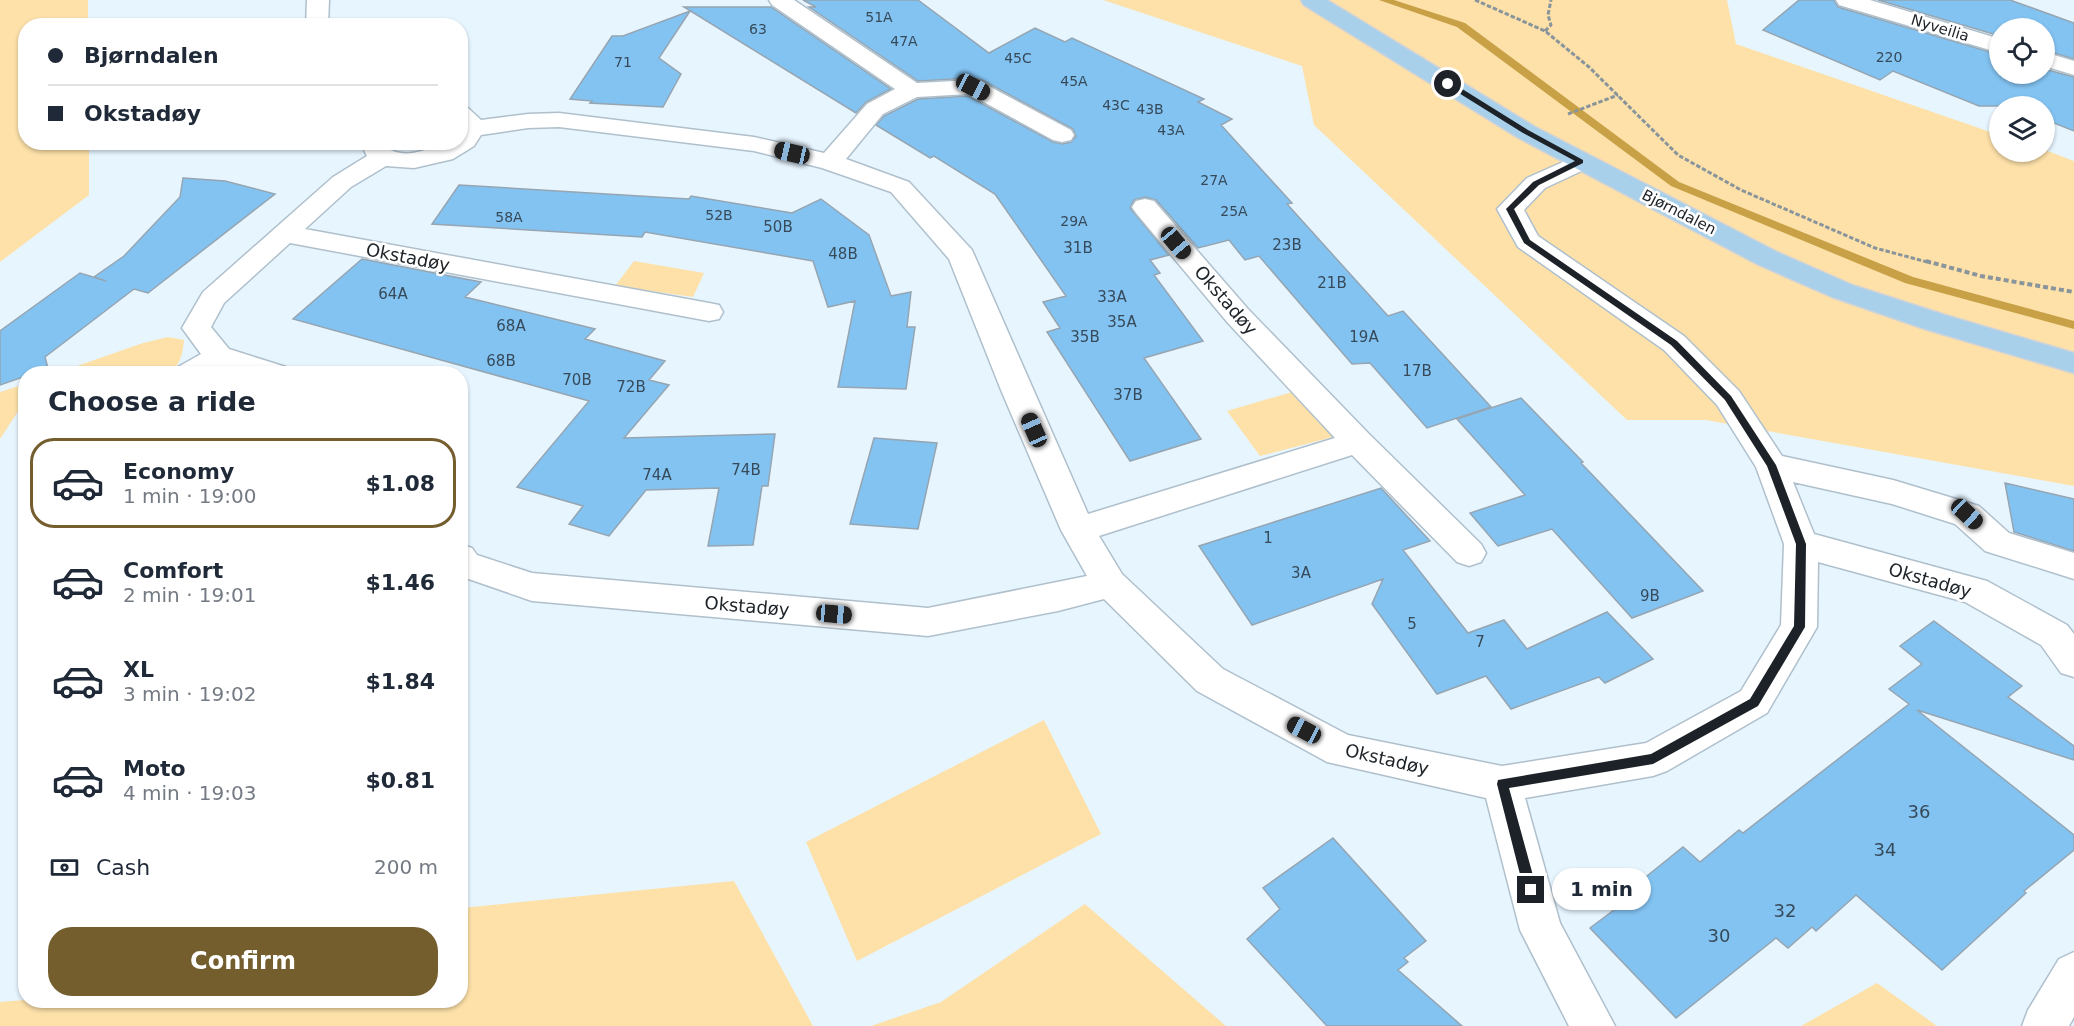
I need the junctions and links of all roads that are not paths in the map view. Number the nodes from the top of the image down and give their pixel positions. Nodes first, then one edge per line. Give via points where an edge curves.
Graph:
1 (318, 0) edge
2 (780, 0) edge
3 (1312, 0) edge
4 (1847, 0) edge
5 (317, 18) edge
6 (1989, 43) edge
7 (2055, 62) edge
8 (2074, 68) edge
9 (912, 90) junction
10 (468, 121) edge
11 (1062, 135) dead end
12 (377, 150) edge
13 (452, 150) edge
14 (830, 162) junction
15 (1581, 162) junction
16 (1145, 207) dead end
17 (285, 234) junction
18 (709, 312) dead end
19 (219, 356) junction
20 (2074, 363) edge
21 (202, 366) edge
22 (250, 366) edge
23 (1358, 442) junction
24 (1772, 465) junction
25 (1078, 530) junction
26 (1801, 544) junction
27 (1469, 553) dead end
28 (468, 565) edge
29 (2074, 566) edge
30 (1110, 584) junction
31 (2074, 662) edge
32 (1502, 784) junction
33 (2074, 974) edge
34 (1593, 1026) edge
35 (2044, 1026) edge

1 - 5 street
2 - 9 street
3 - 15 main road, Bjørndalen
4 - 6 street, Nyveilia
7 - 8 street
9 - 11 street via 973,87
9 - 14 street via 875,110
10 - 14 street, Okstadøy via 559,120 754,144
12 - 13 street, Okstadøy via 401,162 425,160
12 - 17 street, Okstadøy
14 - 25 street, Okstadøy via 900,186 962,256
15 - 20 main road, Bjørndalen via 1767,258 1842,291
15 - 24 street, Okstadøy via 1536,183 1510,209 1527,241 1674,343 1728,398
16 - 23 street, Okstadøy via 1238,316
17 - 18 street, Okstadøy
17 - 19 street, Okstadøy via 213,298 196,328
19 - 21 street
19 - 22 street
23 - 25 street
23 - 27 street, Okstadøy
24 - 26 street, Okstadøy
24 - 29 street via 1893,492 1967,514 1997,542
25 - 30 street, Okstadøy
26 - 31 street, Okstadøy via 1976,591 2054,635
26 - 32 street, Okstadøy via 1799,627 1754,702 1653,759
28 - 30 street, Okstadøy via 532,587 928,622
30 - 32 street, Okstadøy via 1210,680 1341,750
32 - 34 street via 1541,930
33 - 35 street

